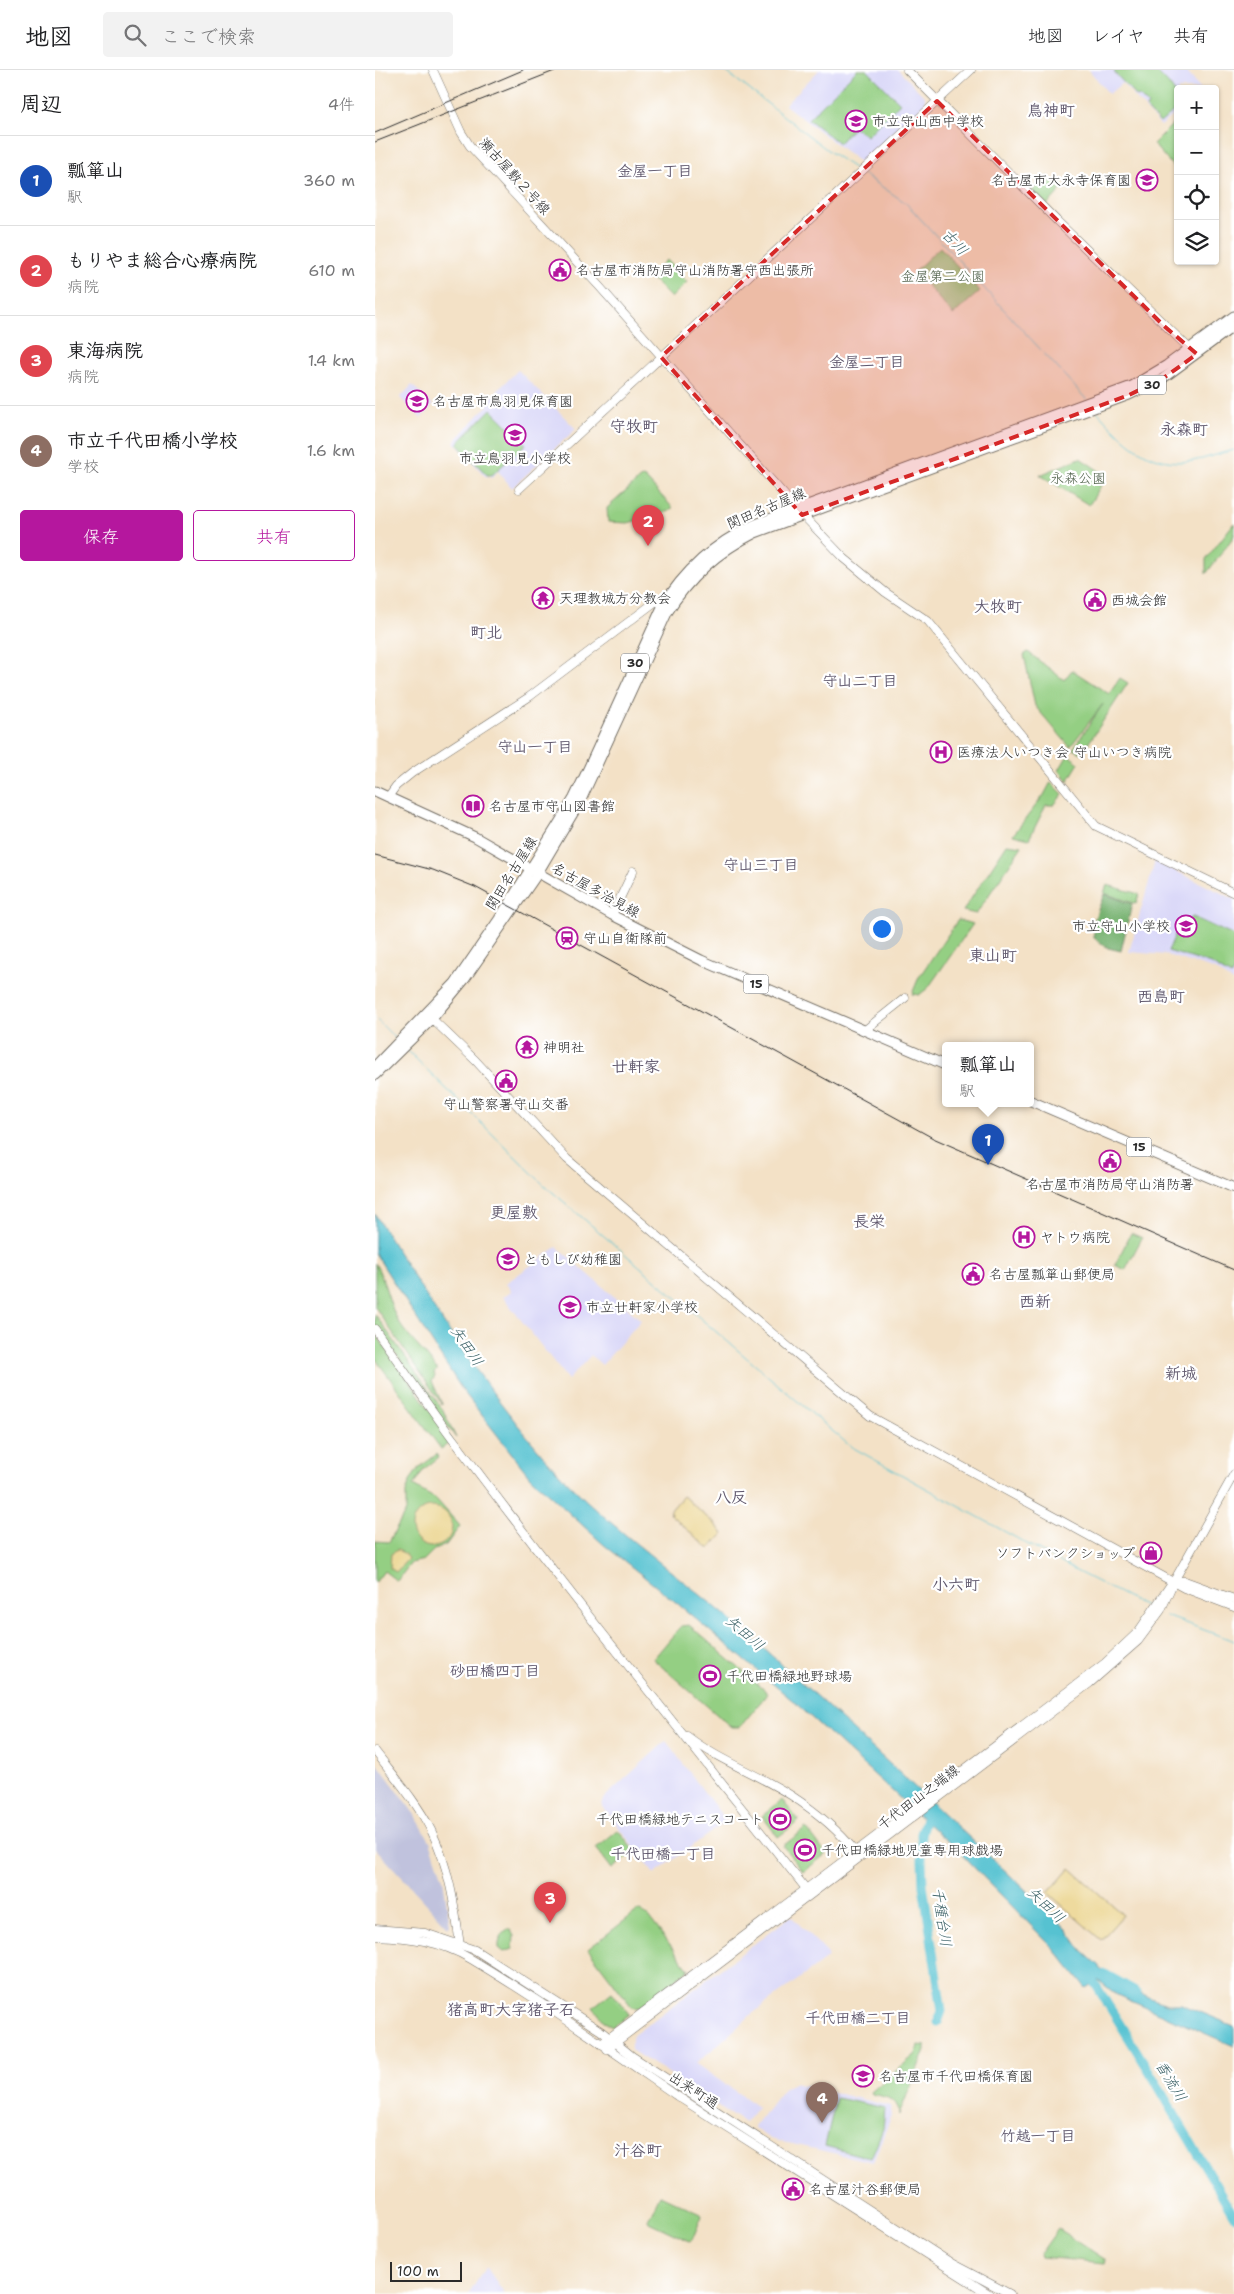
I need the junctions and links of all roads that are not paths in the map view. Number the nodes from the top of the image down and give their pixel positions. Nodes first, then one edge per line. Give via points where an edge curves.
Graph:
1 (433, 70) edge
2 (907, 70) edge
3 (971, 70) edge
4 (937, 100) junction
5 (1234, 316) edge
6 (1234, 326) edge
7 (1193, 352) junction
8 (661, 357) junction
9 (519, 489) dead end
10 (799, 511) junction
11 (665, 602) junction
12 (375, 791) edge
13 (388, 797) junction
14 (534, 871) junction
15 (633, 871) dead end
16 (1234, 893) edge
17 (612, 915) junction
18 (905, 998) dead end
19 (429, 1016) junction
20 (865, 1030) junction
21 (405, 1041) junction
22 (942, 1064) edge
23 (375, 1066) edge
24 (375, 1075) edge
25 (1034, 1102) edge
26 (1234, 1188) edge
27 (375, 1329) edge
28 (1234, 1474) edge
29 (1174, 1581) junction
30 (1234, 1599) edge
31 (1234, 1607) edge
32 (1070, 1694) junction
33 (672, 1724) junction
34 (375, 1751) edge
35 (862, 1850) junction
36 (804, 1895) junction
37 (375, 1929) edge
38 (375, 1936) edge
39 (460, 1944) junction
40 (461, 1953) junction
41 (613, 2040) junction
42 (604, 2047) junction
43 (989, 2294) edge
44 (1010, 2294) edge

1 - 8 street, 瀬古屋敷２号線 via 470,146
2 - 4 street
3 - 4 street
4 - 7 street
4 - 8 street
5 - 7 main road, 関田名古屋線 / 30
6 - 7 main road, 関田名古屋線 / 30
7 - 10 main road, 関田名古屋線 / 30 via 1148,387
8 - 9 street
8 - 10 street, 瀬古屋敷２号線
10 - 11 main road, 関田名古屋線 / 30 via 753,525 729,537 696,564
10 - 14 main road, 関田名古屋線 / 30 via 735,543 707,563 683,590 667,613 580,802
10 - 16 street, 瀬古屋敷２号線 via 859,571 928,621 1096,826
11 - 13 street via 655,602 529,697 410,775
11 - 14 main road, 関田名古屋線 / 30 via 574,798
12 - 13 main road, 名古屋多治見線 / 15
13 - 14 main road, 名古屋多治見線 / 15 via 475,837
14 - 17 main road, 名古屋多治見線 / 15
14 - 19 main road, 関田名古屋線 / 30
15 - 17 street
17 - 20 main road, 名古屋多治見線 / 15 via 701,960
18 - 20 street
19 - 21 main road, 関田名古屋線 / 30
19 - 29 street via 475,1060 567,1159 870,1416
20 - 22 main road, 名古屋多治見線 / 15
21 - 23 main road, 関田名古屋線 / 30
21 - 24 main road, 関田名古屋線 / 30
25 - 26 main road, 15
27 - 33 street via 455,1442
28 - 29 street, 千代田山之端線
29 - 30 street via 1185,1581
29 - 31 street
29 - 32 street, 千代田山之端線 via 1161,1610 1138,1641
32 - 35 street, 千代田山之端線
32 - 35 street, 千代田山之端線 via 978,1758
33 - 35 street via 697,1744 791,1796
33 - 36 street
34 - 39 street via 418,1808 439,1849 454,1903
35 - 36 street, 千代田山之端線
35 - 36 street, 千代田山之端線
36 - 41 street, 千代田山之端線
37 - 39 street, 出来町通 via 425,1933
38 - 40 street, 出来町通 via 412,1937
39 - 40 street
39 - 41 street, 出来町通 via 475,1950
40 - 42 street, 出来町通
41 - 42 street, 千代田山之端線
41 - 44 street, 出来町通 via 632,2056 953,2264
42 - 43 street, 出来町通

